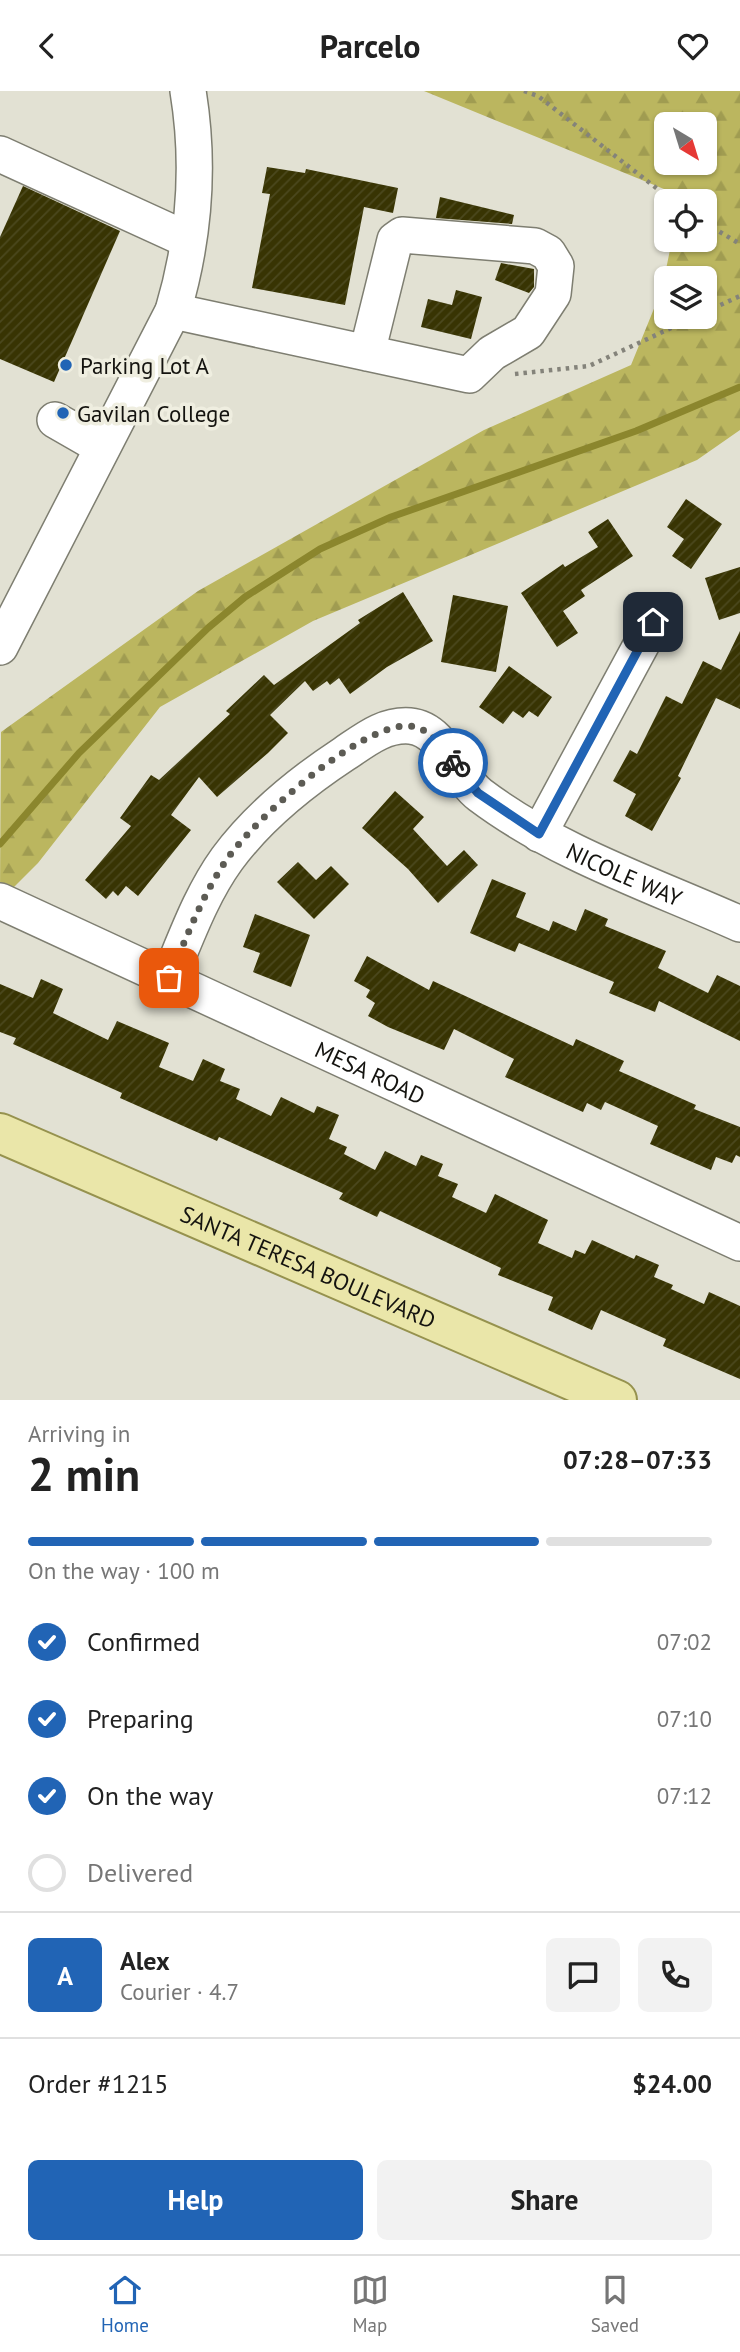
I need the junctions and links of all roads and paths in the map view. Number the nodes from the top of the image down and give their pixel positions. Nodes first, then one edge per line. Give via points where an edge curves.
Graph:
1 (188, 91) edge
2 (524, 91) edge
3 (0, 154) edge
4 (658, 189) edge
5 (717, 230) edge
6 (188, 240) junction
7 (740, 244) edge
8 (740, 296) edge
9 (717, 307) edge
10 (173, 311) junction
11 (669, 329) edge
12 (367, 353) junction
13 (469, 375) junction
14 (55, 420) dead end
15 (102, 447) junction
16 (653, 622) dead end
17 (0, 647) edge
18 (539, 834) junction
19 (0, 901) edge
20 (740, 924) edge
21 (169, 978) junction
22 (0, 1133) edge
23 (740, 1243) edge
24 (617, 1400) edge

1 - 6 street via 195,134
2 - 4 path via 538,96
3 - 6 street
5 - 7 path
6 - 10 street
8 - 9 path
10 - 12 street
10 - 15 street
11 - 13 path via 589,366 530,374
12 - 13 street
12 - 13 street via 395,240 402,235 535,246 548,253 556,266 553,294 528,332 492,353
14 - 15 street
15 - 17 street
16 - 18 street
18 - 20 street, NICOLE WAY
18 - 21 street, NICOLE WAY via 478,793 435,737 412,726 381,729 312,775 252,827 225,861 203,901
19 - 21 street, MESA ROAD
21 - 23 street, MESA ROAD
22 - 24 main road, SANTA TERESA BOULEVARD

